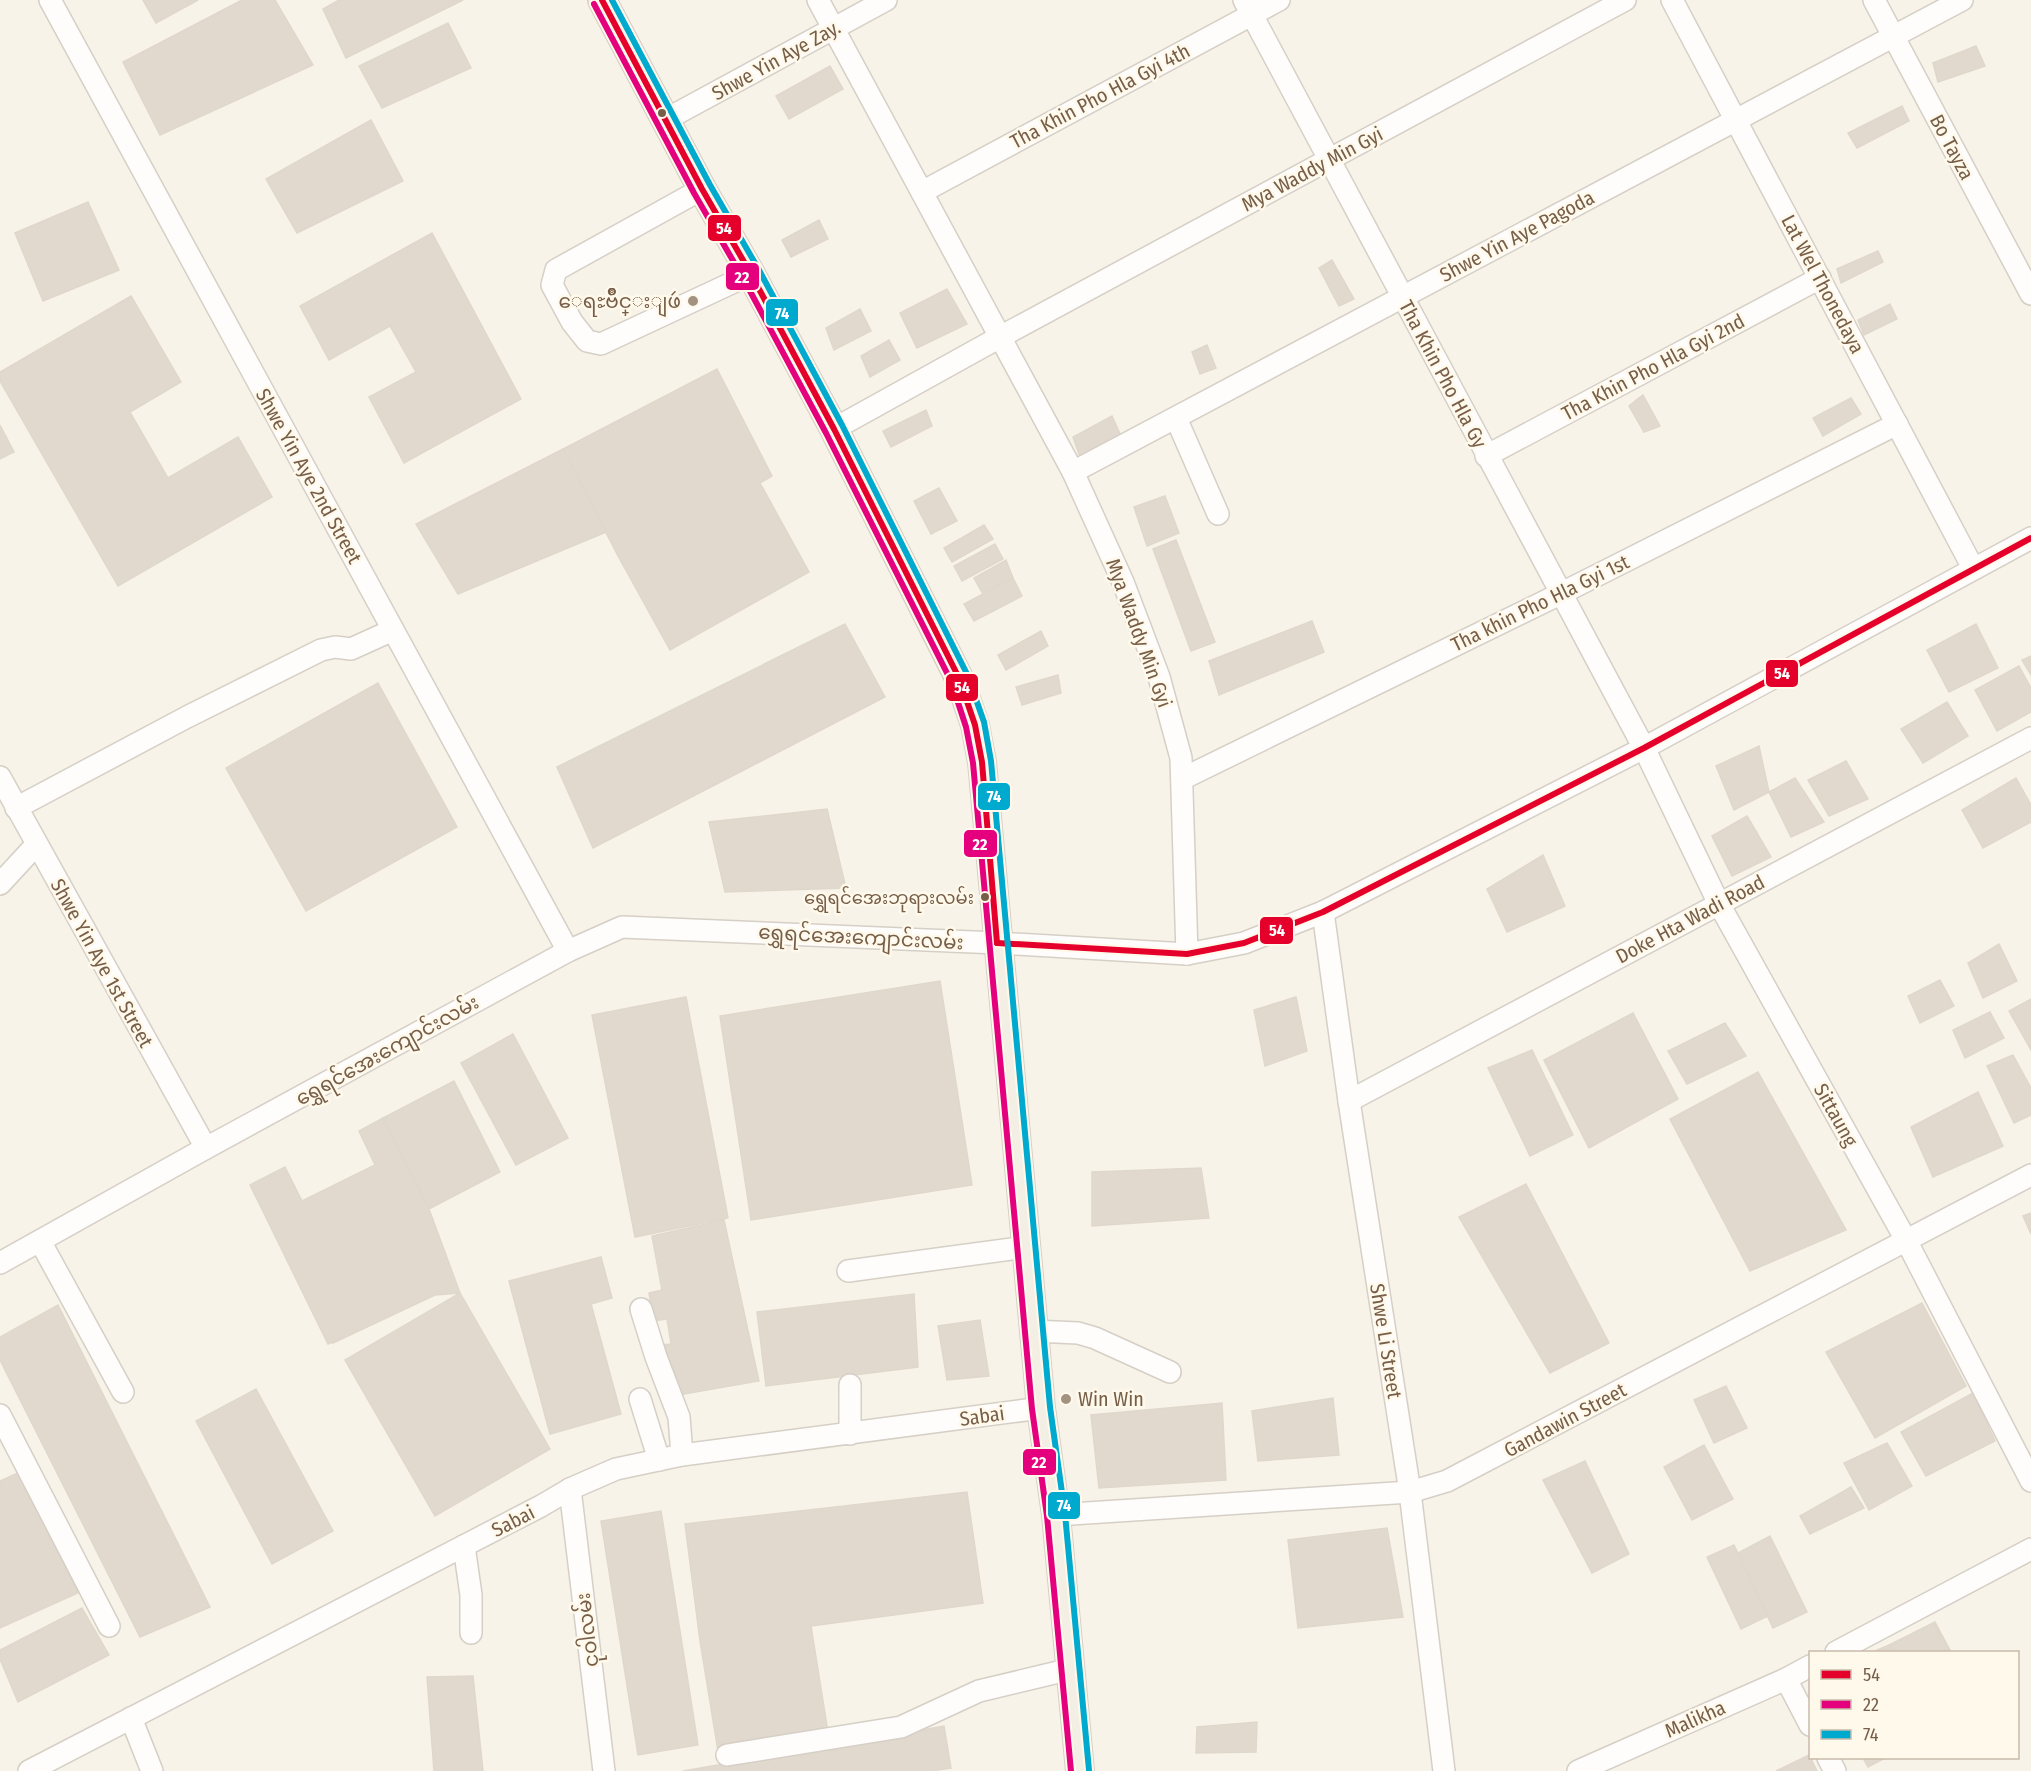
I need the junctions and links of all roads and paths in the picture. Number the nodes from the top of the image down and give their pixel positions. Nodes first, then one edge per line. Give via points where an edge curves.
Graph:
1 (50, 0) edge
2 (602, 0) edge
3 (818, 0) edge
4 (886, 0) edge
5 (1279, 0) edge
6 (1625, 0) edge
7 (1672, 0) edge
8 (1874, 0) edge
9 (1962, 0) edge
10 (1248, 7) edge
11 (833, 29) junction
12 (1893, 36) junction
13 (666, 120) junction
14 (1736, 120) junction
15 (1329, 160) junction
16 (702, 189) junction
17 (922, 192) junction
18 (751, 274) junction
19 (1820, 278) junction
20 (2031, 294) edge
21 (1402, 297) junction
22 (1000, 337) junction
23 (1176, 418) junction
24 (1897, 424) junction
25 (834, 429) junction
26 (1486, 456) junction
27 (1073, 472) junction
28 (1218, 514) dead end
29 (2031, 538) edge
30 (1973, 568) junction
31 (1560, 594) junction
32 (393, 630) junction
33 (2031, 738) edge
34 (1644, 748) junction
35 (0, 777) edge
36 (1182, 779) junction
37 (16, 808) junction
38 (36, 845) junction
39 (0, 884) edge
40 (1719, 904) junction
41 (1323, 912) junction
42 (997, 943) junction
43 (568, 951) junction
44 (1187, 954) junction
45 (1349, 1101) junction
46 (206, 1148) junction
47 (2031, 1175) edge
48 (1906, 1240) junction
49 (40, 1241) junction
50 (1026, 1247) junction
51 (0, 1263) edge
52 (848, 1271) dead end
53 (641, 1309) dead end
54 (1034, 1331) junction
55 (1170, 1372) dead end
56 (850, 1385) dead end
57 (123, 1392) dead end
58 (640, 1399) dead end
59 (1041, 1408) junction
60 (0, 1415) edge
61 (850, 1434) junction
62 (682, 1455) junction
63 (659, 1460) junction
64 (2031, 1481) edge
65 (570, 1489) junction
66 (1410, 1492) junction
67 (1056, 1515) junction
68 (464, 1546) junction
69 (2031, 1549) edge
70 (109, 1626) dead end
71 (471, 1633) dead end
72 (1840, 1651) edge
73 (1809, 1667) edge
74 (1071, 1669) junction
75 (1786, 1679) junction
76 (131, 1718) junction
77 (1809, 1723) edge
78 (727, 1755) dead end
79 (28, 1771) edge
80 (152, 1771) edge
81 (604, 1771) edge
82 (1080, 1771) edge
83 (1444, 1771) edge
84 (1578, 1771) edge

1 - 32 street, Shwe Yin Aye 2nd Street
2 - 13 main road
3 - 11 street, Mya Waddy Min Gyi
4 - 11 street, Shwe Yin Aye Zay.
5 - 10 street, Tha Khin Pho Hla Gyi 4th
6 - 15 street, Mya Waddy Min Gyi
7 - 14 street, Lat Wel Thonedaya
8 - 12 street, Bo Tayza
9 - 12 street, Shwe Yin Aye Pagoda
10 - 15 street, Tha Khin Pho Hla Gy
10 - 17 street, Tha Khin Pho Hla Gyi 4th
11 - 13 street, Shwe Yin Aye Zay.
11 - 17 street, Mya Waddy Min Gyi
12 - 14 street, Shwe Yin Aye Pagoda
12 - 20 street, Bo Tayza
13 - 16 main road
14 - 19 street, Lat Wel Thonedaya
14 - 21 street, Shwe Yin Aye Pagoda
15 - 21 street, Tha Khin Pho Hla Gy
15 - 22 street, Mya Waddy Min Gyi
16 - 18 main road
16 - 18 street via 556,270 552,285 572,322 587,341 601,344
17 - 22 street, Mya Waddy Min Gyi
18 - 25 main road
19 - 24 street, Lat Wel Thonedaya
19 - 26 street, Tha Khin Pho Hla Gyi 2nd
21 - 23 street, Shwe Yin Aye Pagoda
21 - 26 street, Tha Khin Pho Hla Gy
22 - 25 street, Mya Waddy Min Gyi
22 - 27 street, Mya Waddy Min Gyi
23 - 27 street, Shwe Yin Aye Pagoda
23 - 28 street
24 - 30 street, Lat Wel Thonedaya
24 - 31 street, Tha khin Pho Hla Gyi 1st
25 - 42 main road via 959,678 975,725 982,762
26 - 31 street, Tha Khin Pho Hla Gy
27 - 36 street, Mya Waddy Min Gyi via 1124,582 1159,676 1181,758
29 - 30 street, ရွှေရင်အေးကျောင်းလမ်း
30 - 34 street, ရွှေရင်အေးကျောင်းလမ်း
31 - 34 street, Tha Khin Pho Hla Gy
31 - 36 street, Tha khin Pho Hla Gyi 1st
32 - 37 street via 351,649 321,650
32 - 43 street, Shwe Yin Aye 2nd Street
33 - 40 street, Doke Hta Wadi Road
34 - 40 street, Sittaung
34 - 41 street, ရွှေရင်အေးကျောင်းလမ်း
35 - 37 street, Shwe Yin Aye 1st Street
36 - 44 street, Mya Waddy Min Gyi
37 - 38 street, Shwe Yin Aye 1st Street
38 - 39 street
38 - 46 street, Shwe Yin Aye 1st Street
40 - 45 street, Doke Hta Wadi Road
40 - 48 street, Sittaung
41 - 44 street, ရွှေရင်အေးကျောင်းလမ်း via 1244,943
41 - 45 street, Shwe Li Street
42 - 43 street, ရွှေရင်အေးကျောင်းလမ်း via 622,927
42 - 44 street, ရွှေရင်အေးကျောင်းလမ်း
42 - 50 main road
43 - 46 street, ရွှေရင်အေးကျောင်းလမ်း
45 - 66 street, Shwe Li Street
46 - 49 street, ရွှေရင်အေးကျောင်းလမ်း
47 - 48 street, Gandawin Street
48 - 64 street, Sittaung
48 - 66 street, Gandawin Street via 1446,1481
49 - 51 street, ရွှေရင်အေးကျောင်းလမ်း
49 - 57 street
50 - 52 street
50 - 54 main road
53 - 62 street via 678,1417
54 - 55 street via 1078,1333 1095,1338
54 - 59 main road
56 - 61 street
58 - 63 street
59 - 61 street, Sabai
59 - 67 main road
60 - 70 street
61 - 62 street, Sabai
62 - 63 street, Sabai
63 - 65 street, Sabai via 616,1469
65 - 68 street, Sabai
65 - 81 street, ငုဝါလမ်း
66 - 67 street, Gandawin Street
66 - 83 street, Shwe Li Street
67 - 74 main road
68 - 71 street via 471,1595
68 - 76 street, Sabai
69 - 72 street
73 - 75 street, Malikha
74 - 78 street via 979,1691 900,1727
74 - 82 main road
75 - 77 street
75 - 84 street, Malikha
76 - 79 street, Sabai
76 - 80 street

